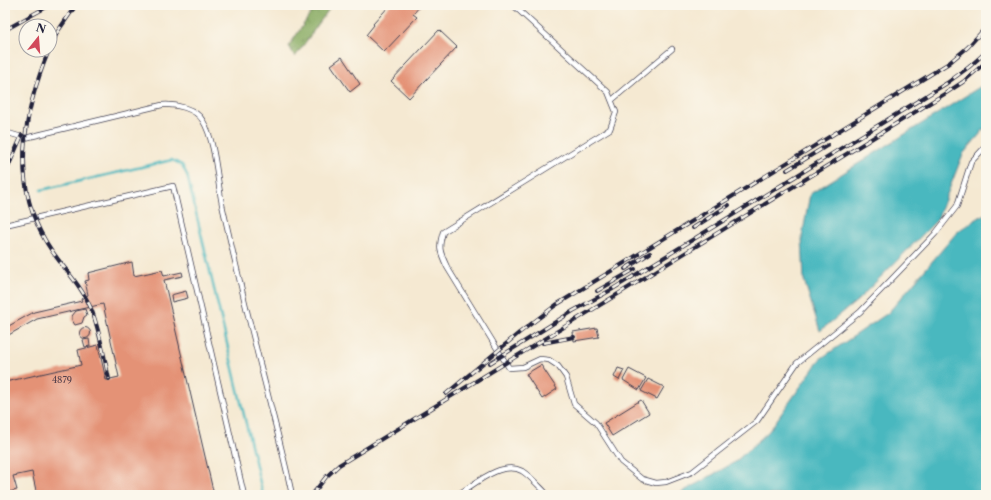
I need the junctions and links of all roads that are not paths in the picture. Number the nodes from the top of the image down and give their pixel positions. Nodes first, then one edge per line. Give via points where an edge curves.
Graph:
1 (513, 5) edge
2 (672, 49) dead end
3 (612, 100) junction
4 (5, 132) edge
5 (986, 146) edge
6 (5, 225) edge
7 (545, 492) dead end
8 (244, 495) edge
9 (292, 495) edge
10 (457, 495) edge

1 - 3 lane via 608,92
2 - 3 lane
3 - 5 lane via 616,112 610,129 443,232 439,244 447,267 509,368 523,367 540,358 558,366 566,377 574,404 596,423 621,462 642,479 656,483 692,472 757,421 797,363 860,312 935,234 957,206 971,162
4 - 9 lane via 25,138 172,104 192,111 202,119 208,132 222,207
6 - 8 lane via 172,186
7 - 10 lane via 522,471 511,467 494,472

